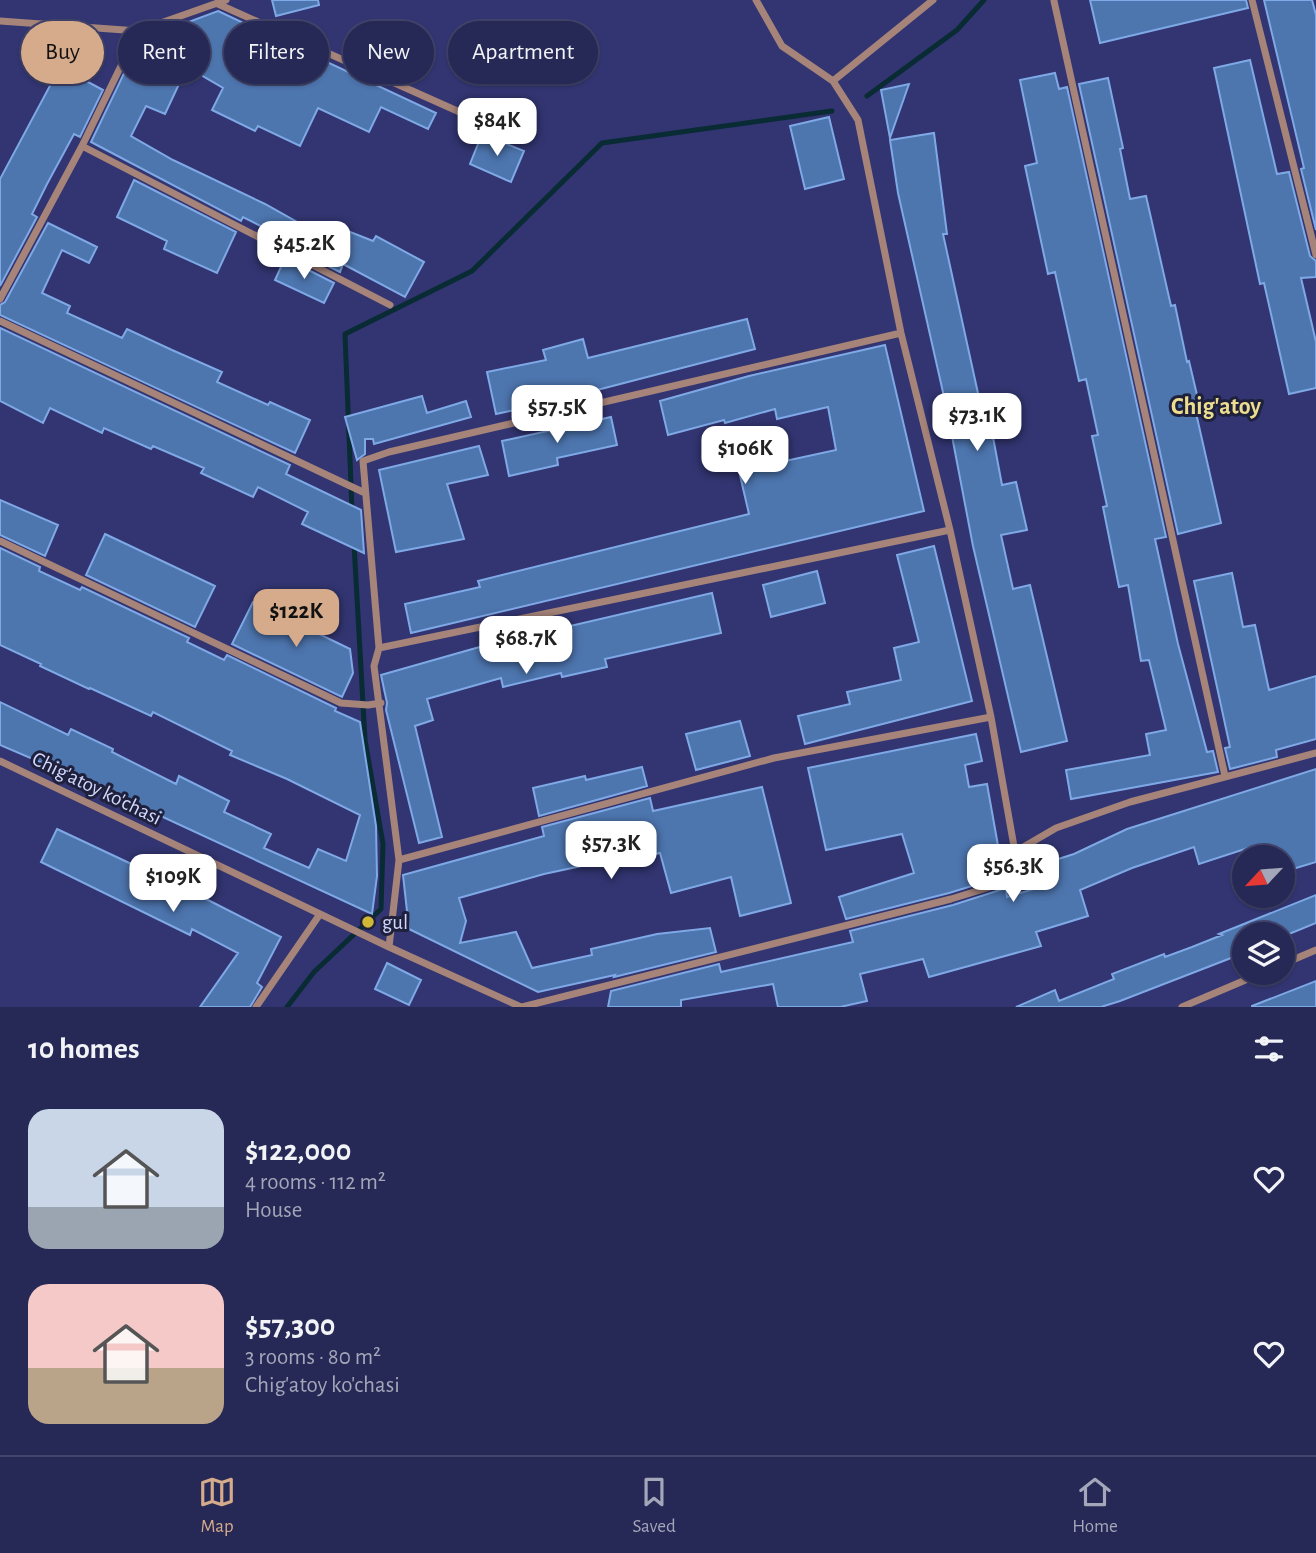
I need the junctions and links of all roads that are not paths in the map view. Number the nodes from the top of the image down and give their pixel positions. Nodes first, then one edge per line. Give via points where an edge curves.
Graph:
1 (226, 0) edge
2 (756, 0) edge
3 (933, 0) edge
4 (1252, 0) edge
5 (1054, 1) edge
6 (218, 4) junction
7 (0, 21) edge
8 (168, 21) edge
9 (118, 30) edge
10 (118, 72) edge
11 (833, 81) junction
12 (502, 131) dead end
13 (82, 146) junction
14 (1316, 254) edge
15 (0, 299) edge
16 (390, 305) dead end
17 (0, 321) edge
18 (901, 333) junction
19 (365, 493) junction
20 (950, 530) junction
21 (0, 541) edge
22 (379, 648) junction
23 (381, 703) junction
24 (991, 717) junction
25 (1316, 753) edge
26 (0, 761) edge
27 (1225, 776) junction
28 (1015, 852) junction
29 (399, 860) junction
30 (320, 914) junction
31 (388, 947) junction
32 (1316, 950) edge
33 (1295, 959) edge
34 (1234, 985) edge
35 (256, 1007) edge
36 (522, 1007) edge
37 (1182, 1007) edge

1 - 6 street
2 - 11 street via 782,46
3 - 11 street
4 - 14 street
5 - 27 street
6 - 8 street
6 - 12 street
7 - 9 street
10 - 13 street
11 - 18 street via 858,120
13 - 15 street
13 - 16 street
17 - 19 street
18 - 19 street via 389,452 363,461
18 - 20 street
19 - 22 street
20 - 22 street
20 - 24 street
21 - 23 street via 341,702
22 - 23 street via 374,666
23 - 29 street
24 - 28 street
24 - 29 street via 774,758
25 - 27 street
26 - 30 street, Chig'atoy ko'chasi
27 - 28 street via 1056,828
28 - 36 street via 1003,883
29 - 31 street
30 - 31 street, Chig'atoy ko'chasi
30 - 35 street
31 - 36 street, Chig'atoy ko'chasi
32 - 33 street
34 - 37 street

